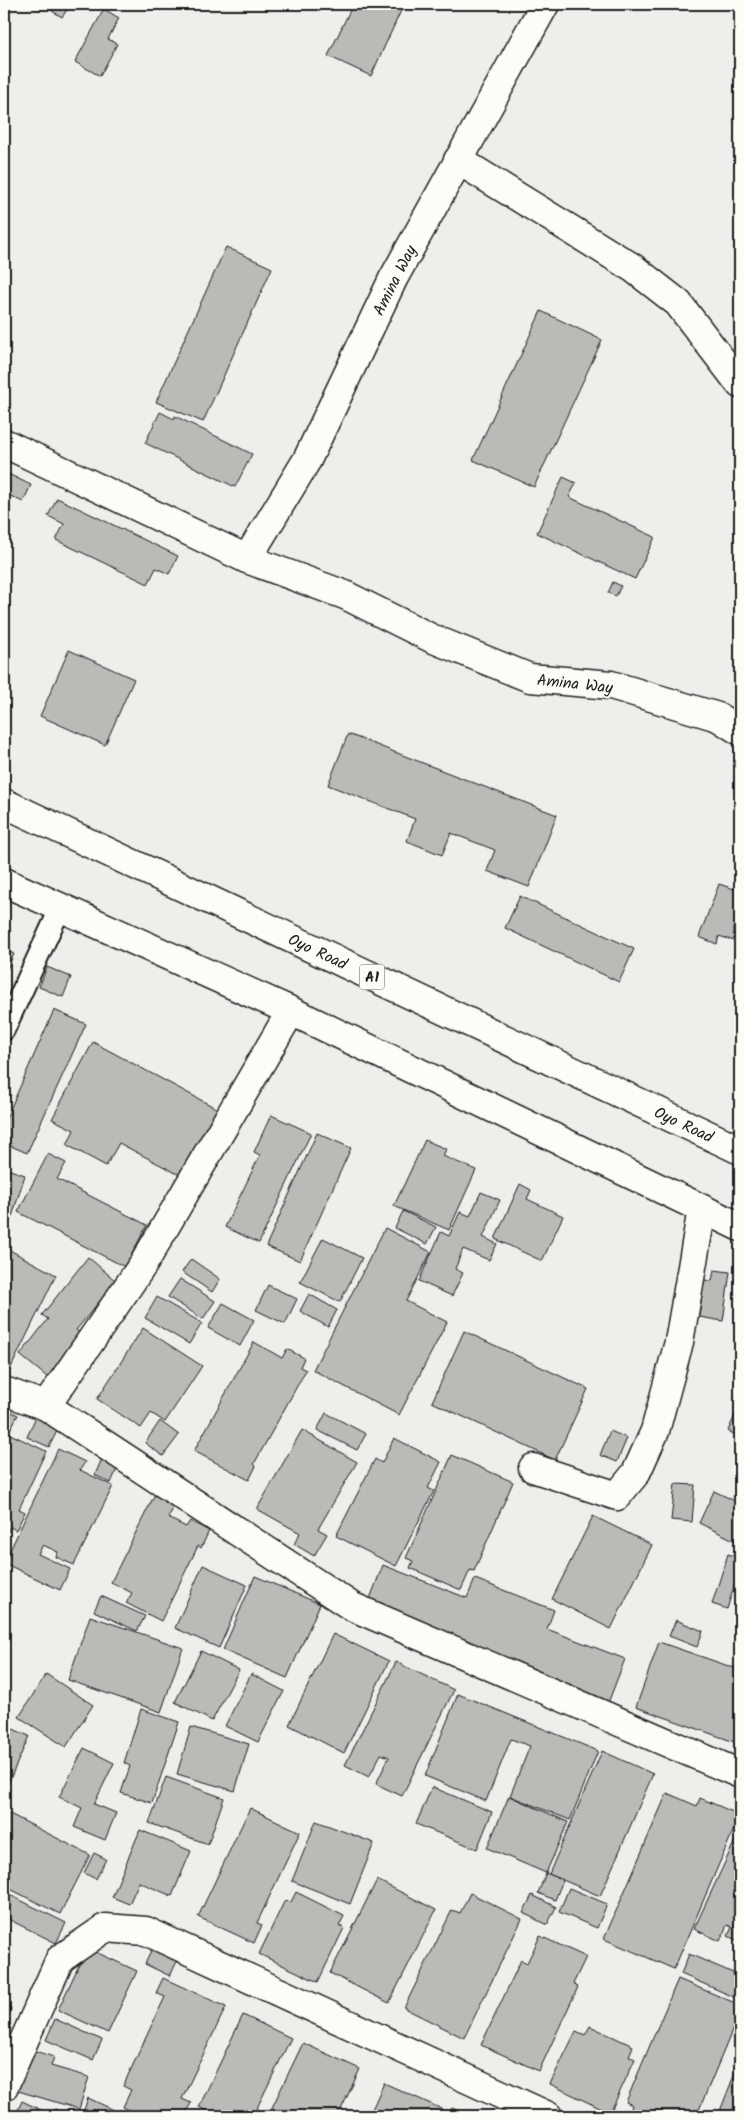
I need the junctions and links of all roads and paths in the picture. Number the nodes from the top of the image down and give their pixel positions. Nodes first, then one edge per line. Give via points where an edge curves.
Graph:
1 (545, 4) edge
2 (458, 160) junction
3 (740, 384) edge
4 (4, 443) edge
5 (247, 559) junction
6 (740, 730) edge
7 (4, 802) edge
8 (4, 882) edge
9 (60, 909) junction
10 (291, 1011) junction
11 (4, 1030) edge
12 (740, 1150) edge
13 (702, 1209) junction
14 (740, 1227) edge
15 (4, 1391) edge
16 (46, 1406) junction
17 (533, 1468) dead end
18 (740, 1774) edge
19 (10, 2058) edge
20 (4, 2086) edge
21 (548, 2116) edge

1 - 2 main road, Amina Way
2 - 3 main road via 633,268 678,303
2 - 5 main road, Amina Way via 393,279 307,460
4 - 5 main road, Amina Way
5 - 6 main road, Amina Way via 345,596 431,638 530,678 611,684 718,717
7 - 12 main road, Oyo Road / A1
8 - 9 main road
9 - 10 main road
9 - 11 lane
10 - 13 main road
10 - 16 main road via 144,1263
13 - 14 main road
13 - 17 main road via 679,1342 655,1431 636,1474 617,1496
15 - 16 main road
16 - 18 main road via 351,1606
19 - 20 main road
19 - 21 main road via 60,1959 105,1928 146,1931

